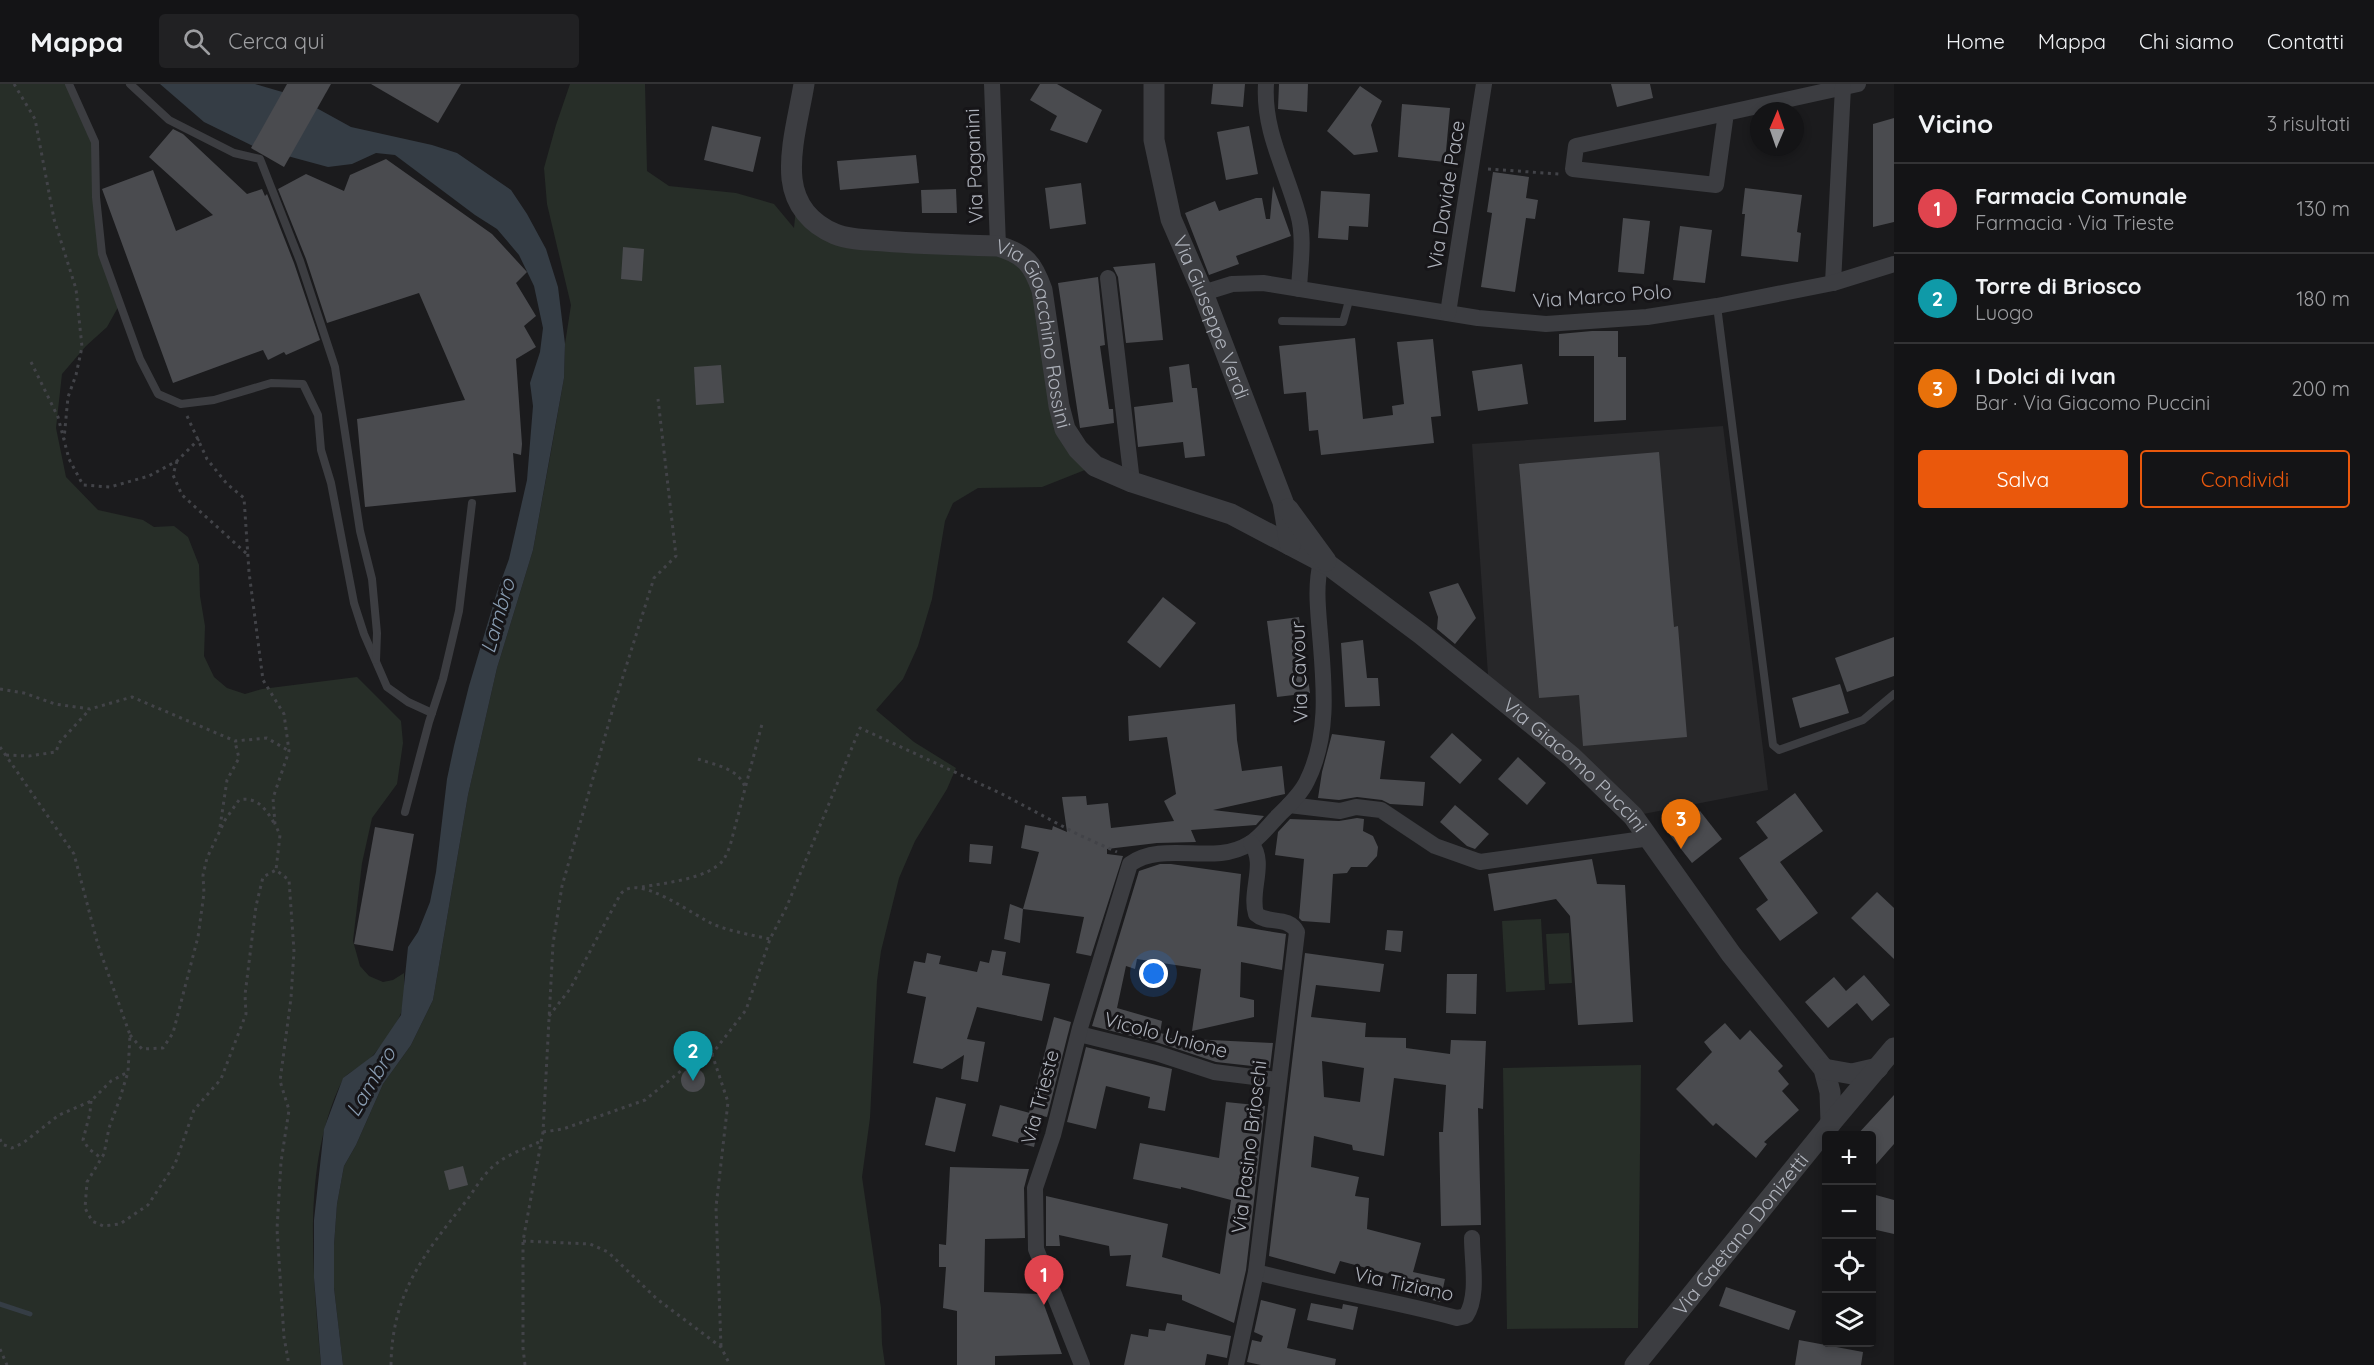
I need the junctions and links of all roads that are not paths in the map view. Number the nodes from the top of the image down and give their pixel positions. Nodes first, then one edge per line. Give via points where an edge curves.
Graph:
1 (69, 84) edge
2 (130, 84) edge
3 (804, 84) edge
4 (993, 84) edge
5 (1154, 84) edge
6 (1266, 84) edge
7 (1484, 84) edge
8 (1850, 86) edge
9 (1726, 113) junction
10 (998, 246) junction
11 (1894, 264) edge
12 (1108, 278) dead end
13 (1833, 283) junction
14 (1299, 289) junction
15 (1203, 293) junction
16 (1350, 297) junction
17 (1716, 306) junction
18 (1448, 313) junction
19 (1282, 321) dead end
20 (1132, 482) junction
21 (472, 502) dead end
22 (1283, 502) junction
23 (1290, 545) junction
24 (1326, 564) junction
25 (376, 663) junction
26 (1894, 694) edge
27 (432, 713) junction
28 (1289, 805) junction
29 (405, 813) dead end
30 (1256, 838) junction
31 (1650, 838) junction
32 (1079, 1034) junction
33 (1894, 1048) edge
34 (1878, 1068) junction
35 (1824, 1069) junction
36 (1278, 1080) junction
37 (1831, 1123) junction
38 (1472, 1238) dead end
39 (1256, 1272) junction
40 (1078, 1358) edge
41 (1236, 1365) edge
42 (1635, 1365) edge

1 - 25 lane via 95,142 102,254 140,359 158,394 181,404 214,400 271,383 303,384 318,415 321,450 354,603
2 - 25 lane via 170,120 234,153 260,159 335,366 360,531 372,579
3 - 10 street, Via Gioacchino Rossini via 792,152 792,180 806,215 837,235
4 - 10 street, Via Paganini
5 - 15 street, Via Giuseppe Verdi via 1154,140 1171,219
6 - 14 street via 1268,125 1302,235
7 - 18 street, Via Davide Pace
8 - 9 street
8 - 13 street
9 - 9 street via 1576,146 1573,169 1716,185
10 - 20 street, Via Gioacchino Rossini via 1014,250 1036,271 1059,406 1070,439 1095,466
11 - 13 street, Via Marco Polo
12 - 20 street
13 - 17 street, Via Marco Polo
14 - 15 street, Via Marco Polo via 1263,283 1232,284
14 - 16 street, Via Marco Polo
15 - 22 street, Via Giuseppe Verdi
16 - 18 street, Via Marco Polo
16 - 19 lane via 1343,322
17 - 18 street, Via Marco Polo via 1647,317 1546,324
17 - 26 lane via 1773,745 1779,750 1863,720
20 - 23 street, Via Gioacchino Rossini via 1231,514
21 - 27 lane via 459,611
22 - 23 street, Via Giuseppe Verdi
22 - 24 street
23 - 24 street, Via Giacomo Puccini
24 - 28 street, Via Cavour via 1316,590 1325,707 1321,734 1307,783
24 - 31 street, Via Giacomo Puccini via 1571,756 1633,816
25 - 27 lane via 387,687
27 - 29 lane
28 - 30 street, Via Cavour
28 - 31 street via 1340,811 1356,807 1381,810 1435,846 1480,862
30 - 32 street, Via Trieste via 1230,851 1171,854 1134,861
30 - 36 street, Via Pasino Brioschi via 1256,914 1287,922 1297,932
31 - 35 street, Via Giacomo Puccini via 1731,954
32 - 36 street, Vicolo Unione via 1214,1072
32 - 40 street, Via Trieste via 1053,1136 1035,1188 1034,1207 1036,1249
33 - 34 street, Via Gaetano Donizetti
34 - 35 street via 1852,1074
34 - 37 street, Via Gaetano Donizetti
35 - 37 street, Via Giacomo Puccini
36 - 39 street, Via Pasino Brioschi
37 - 42 street, Via Gaetano Donizetti
38 - 39 street, Via Tiziano via 1472,1295 1466,1317
39 - 41 street, Via Pasino Brioschi

